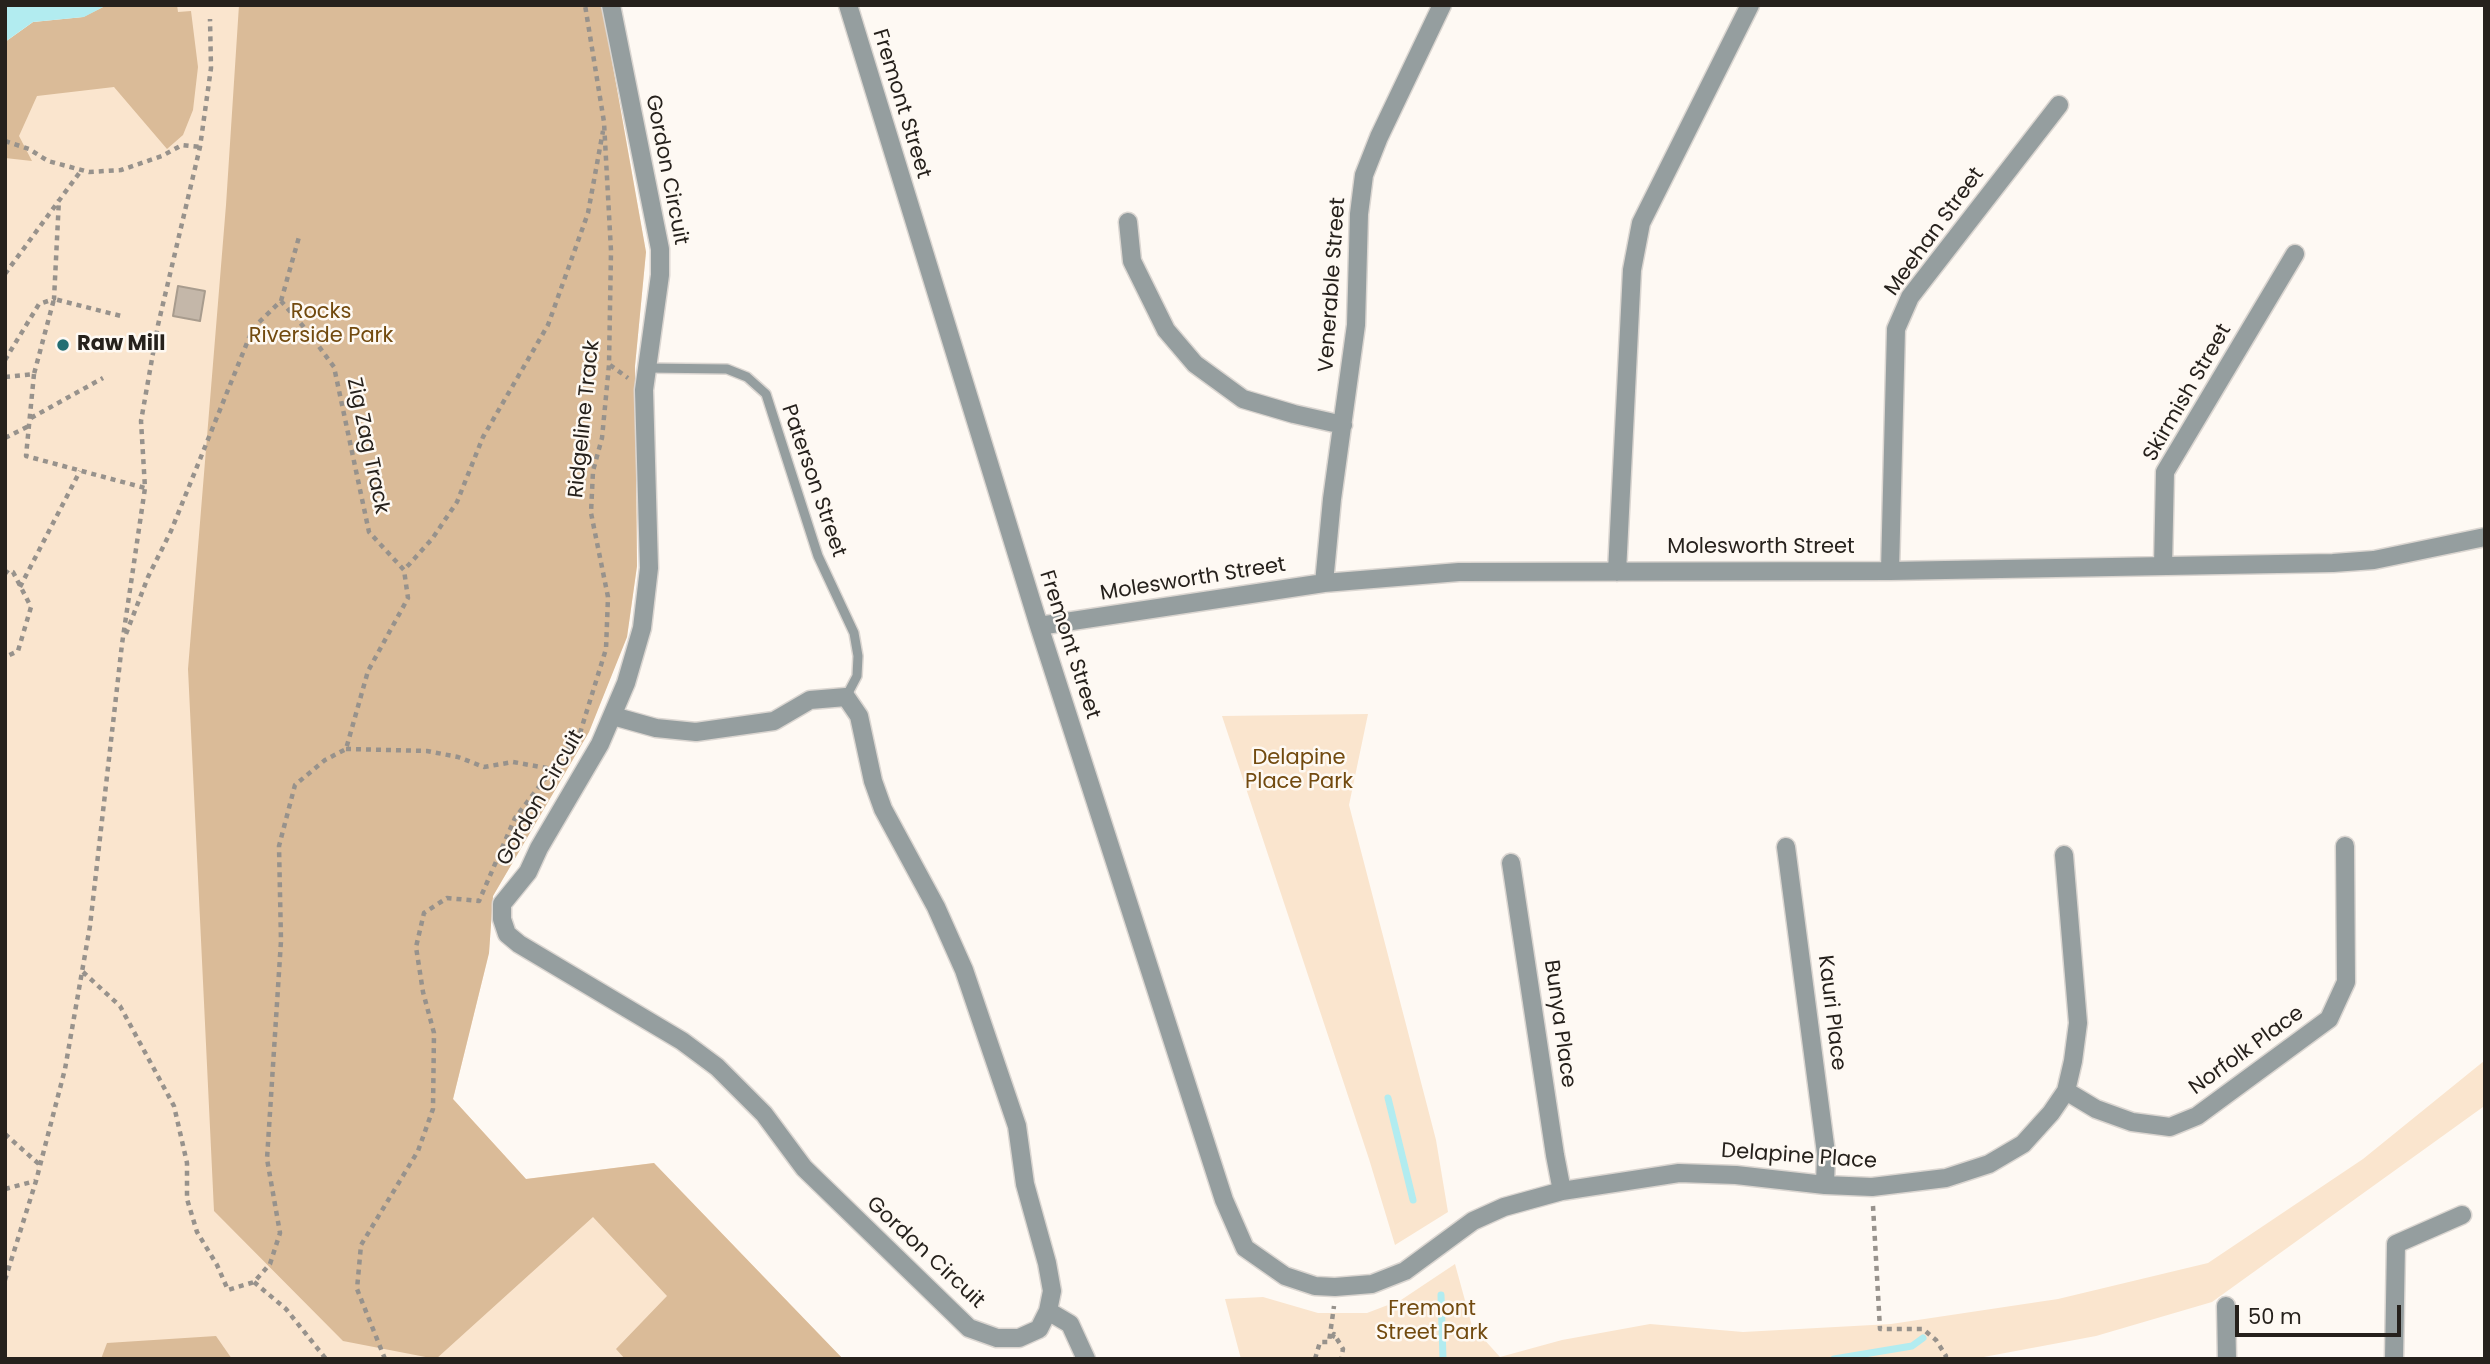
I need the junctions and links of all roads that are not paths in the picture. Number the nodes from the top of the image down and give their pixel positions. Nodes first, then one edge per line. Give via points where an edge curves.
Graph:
1 (611, 5) edge
2 (1442, 5) edge
3 (1750, 5) edge
4 (850, 6) edge
5 (2059, 105) dead end
6 (1128, 222) dead end
7 (2295, 254) dead end
8 (647, 368) junction
9 (1343, 425) junction
10 (2485, 537) edge
11 (2164, 566) junction
12 (1890, 571) junction
13 (1617, 572) junction
14 (1324, 583) junction
15 (1039, 626) junction
16 (846, 697) junction
17 (613, 716) junction
18 (2345, 846) dead end
19 (1787, 848) dead end
20 (2064, 855) dead end
21 (1511, 863) dead end
22 (2066, 1091) junction
23 (1825, 1185) junction
24 (1562, 1191) junction
25 (2462, 1215) dead end
26 (1285, 1276) joint
27 (2226, 1306) dead end
28 (1048, 1311) junction
29 (1086, 1359) edge
30 (2227, 1359) edge
31 (2394, 1359) edge

1 - 8 street, Gordon Circuit via 660,249
2 - 9 street, Venerable Street via 1364,175 1356,325
3 - 13 street via 1641,223 1632,271
4 - 15 street, Fremont Street
5 - 12 street, Meehan Street via 1910,297 1896,329
6 - 9 street via 1132,261 1166,330 1195,364 1244,399
7 - 11 street, Skirmish Street via 2165,472
8 - 16 lane, Paterson Street via 727,369 747,377 766,394 818,556 854,633 857,676
8 - 17 street, Gordon Circuit via 649,568 642,628
9 - 14 street, Venerable Street
10 - 11 street, Molesworth Street via 2374,560
11 - 12 street, Molesworth Street
12 - 13 street, Molesworth Street
13 - 14 street, Molesworth Street via 1459,572
14 - 15 street, Molesworth Street
15 - 26 street, Fremont Street via 1224,1200 1245,1248
16 - 17 street via 810,700 774,721 696,732
16 - 28 street via 859,716 883,809 964,970 1017,1126 1025,1184 1052,1290
17 - 28 street, Gordon Circuit via 528,872 502,904 506,934 717,1067 764,1114 804,1168 969,1328 997,1338 1019,1338 1039,1329
18 - 22 street, Norfolk Place via 2346,982 2329,1019 2197,1116 2170,1127 2132,1122
19 - 23 street, Kauri Place via 1826,1153
20 - 22 street, Delapine Place via 2078,1023
21 - 24 street, Bunya Place
22 - 23 street, Delapine Place via 2023,1144 1989,1164 1946,1178 1872,1188
23 - 24 street, Delapine Place via 1679,1173
24 - 26 street, Delapine Place via 1473,1221 1405,1271 1372,1284 1315,1286
25 - 31 street via 2396,1244
27 - 30 street
28 - 29 street via 1070,1324

